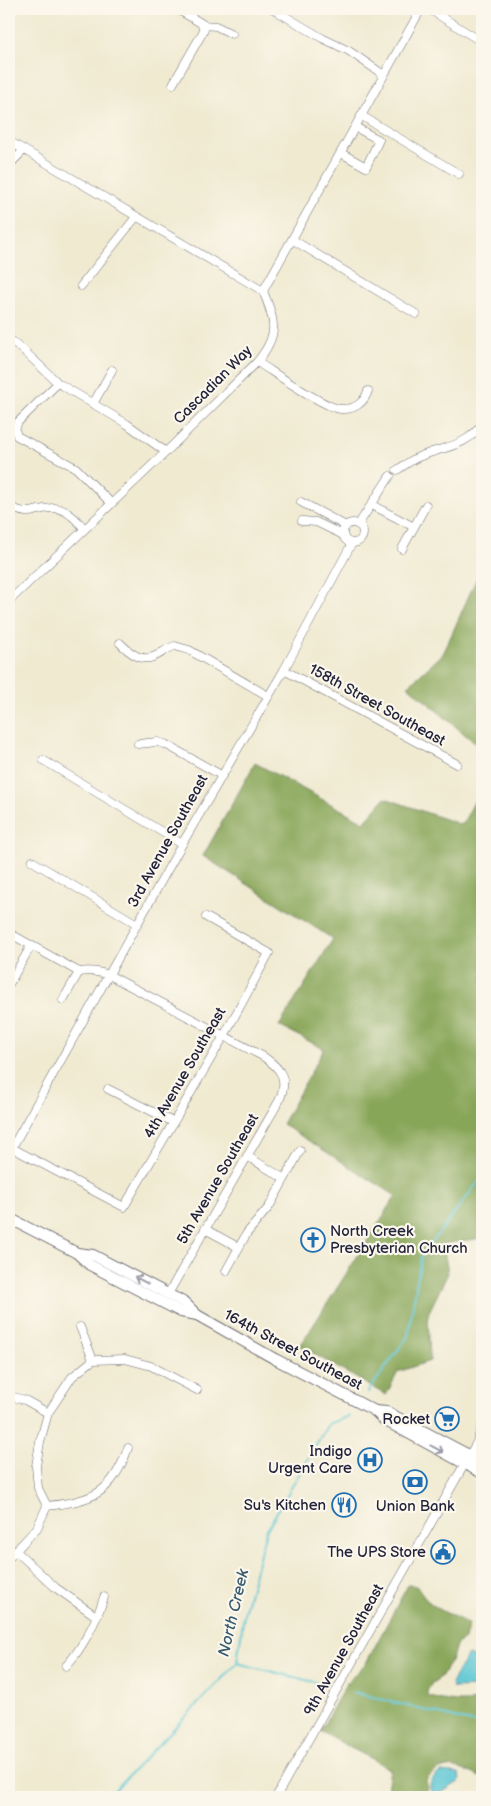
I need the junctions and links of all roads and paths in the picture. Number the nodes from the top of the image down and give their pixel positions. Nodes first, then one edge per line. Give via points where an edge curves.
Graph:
1 (177, 9) edge
2 (273, 9) edge
3 (421, 9) edge
4 (429, 9) edge
5 (203, 26) junction
6 (232, 34) dead end
7 (482, 42) edge
8 (384, 75) junction
9 (173, 84) dead end
10 (362, 116) junction
11 (355, 128) junction
12 (9, 141) edge
13 (24, 150) junction
14 (341, 153) junction
15 (9, 166) edge
16 (459, 174) dead end
17 (136, 217) junction
18 (293, 240) junction
19 (81, 286) dead end
20 (263, 291) junction
21 (416, 314) dead end
22 (9, 339) edge
23 (256, 362) junction
24 (112, 370) dead end
25 (58, 383) junction
26 (368, 391) dead end
27 (93, 404) junction
28 (482, 424) edge
29 (166, 452) junction
30 (397, 470) dead end
31 (390, 476) dead end
32 (111, 502) junction
33 (301, 502) dead end
34 (426, 505) dead end
35 (9, 506) edge
36 (372, 506) junction
37 (302, 521) dead end
38 (358, 525) junction
39 (346, 526) junction
40 (84, 528) junction
41 (414, 528) junction
42 (343, 535) junction
43 (352, 543) junction
44 (402, 549) dead end
45 (9, 601) edge
46 (120, 643) dead end
47 (284, 670) junction
48 (268, 696) junction
49 (138, 744) dead end
50 (42, 760) dead end
51 (457, 764) dead end
52 (221, 776) junction
53 (182, 844) junction
54 (32, 861) dead end
55 (206, 917) dead end
56 (137, 924) junction
57 (9, 933) edge
58 (31, 946) junction
59 (79, 972) junction
60 (109, 976) junction
61 (9, 984) edge
62 (63, 1000) dead end
63 (224, 1036) junction
64 (108, 1089) dead end
65 (173, 1122) junction
66 (10, 1151) edge
67 (300, 1151) dead end
68 (247, 1156) junction
69 (283, 1178) junction
70 (9, 1218) edge
71 (205, 1229) junction
72 (238, 1247) junction
73 (77, 1253) junction
74 (226, 1272) dead end
75 (168, 1294) junction
76 (197, 1315) junction
77 (80, 1327) dead end
78 (93, 1360) junction
79 (197, 1390) dead end
80 (9, 1396) edge
81 (48, 1413) junction
82 (482, 1426) edge
83 (128, 1448) dead end
84 (466, 1459) junction
85 (482, 1462) edge
86 (482, 1473) edge
87 (47, 1506) junction
88 (16, 1551) junction
89 (9, 1558) edge
90 (104, 1597) dead end
91 (96, 1616) junction
92 (66, 1666) dead end
93 (276, 1797) edge

1 - 5 street
2 - 8 street via 349,51
3 - 8 street
4 - 7 street
5 - 6 street via 216,26
5 - 9 street via 202,34
8 - 10 street
10 - 11 street
10 - 16 street
11 - 14 street
11 - 14 street via 380,140 366,168
12 - 13 street
13 - 15 street
13 - 17 street
14 - 18 street
17 - 19 street
17 - 20 street
18 - 20 street
18 - 21 street
20 - 23 street, Cascadian Way via 271,311 272,340
22 - 25 street
23 - 26 street via 340,410 354,407 365,399
23 - 29 street, Cascadian Way
24 - 27 street
25 - 27 street
25 - 32 street via 18,422 17,436 76,468
27 - 29 street via 128,424
28 - 30 street via 459,444 420,456
29 - 32 street, Cascadian Way
31 - 36 street
32 - 40 street, Cascadian Way
33 - 39 street
34 - 41 street
35 - 40 street via 25,513 58,509
36 - 38 street
36 - 41 street
37 - 42 street via 316,522
38 - 39 street
38 - 43 street via 362,536
39 - 42 street
40 - 45 street, Cascadian Way
41 - 44 street
42 - 43 street
43 - 47 street, 3rd Avenue Southeast
46 - 48 street via 145,658 152,658 171,647 180,647
47 - 48 street, 3rd Avenue Southeast
47 - 51 street, 158th Street Southeast
48 - 52 street, 3rd Avenue Southeast
49 - 52 street via 165,744
50 - 53 street
52 - 53 street, 3rd Avenue Southeast
53 - 56 street, 3rd Avenue Southeast
54 - 56 street
55 - 63 street, 4th Avenue Southeast via 269,953
56 - 60 street, 3rd Avenue Southeast
57 - 58 street
58 - 59 street
58 - 61 street
59 - 60 street via 88,970
59 - 62 street
60 - 63 street
60 - 66 street, 3rd Avenue Southeast
63 - 65 street, 4th Avenue Southeast
63 - 68 street, 5th Avenue Southeast via 264,1057 282,1074 283,1092
64 - 65 street
65 - 66 street, 4th Avenue Southeast via 124,1207
67 - 69 street
68 - 69 street
68 - 71 street, 5th Avenue Southeast
69 - 72 street via 269,1207
70 - 73 main road, 164th Street Southeast
71 - 72 street
71 - 75 street, 5th Avenue Southeast
72 - 74 street
75 -> 73 main road, 164th Street Southeast via 93,1255
73 - 76 main road, 164th Street Southeast via 90,1265 181,1312
75 - 76 main road, 164th Street Southeast via 186,1303
76 - 84 main road, 164th Street Southeast via 375,1411 384,1420
77 - 78 street
78 - 79 street via 125,1359 151,1366
78 - 81 street via 72,1377
80 - 81 street via 25,1400
81 - 87 street via 36,1466 38,1488
82 - 84 street, 9th Avenue Southeast
83 - 87 street via 117,1475 101,1492 80,1501
84 - 85 main road, 164th Street Southeast
84 - 86 main road, 164th Street Southeast
84 - 93 street, 9th Avenue Southeast
87 - 88 street via 37,1528
88 - 89 street
88 - 91 street via 56,1588
90 - 91 street
91 - 92 street via 77,1653

